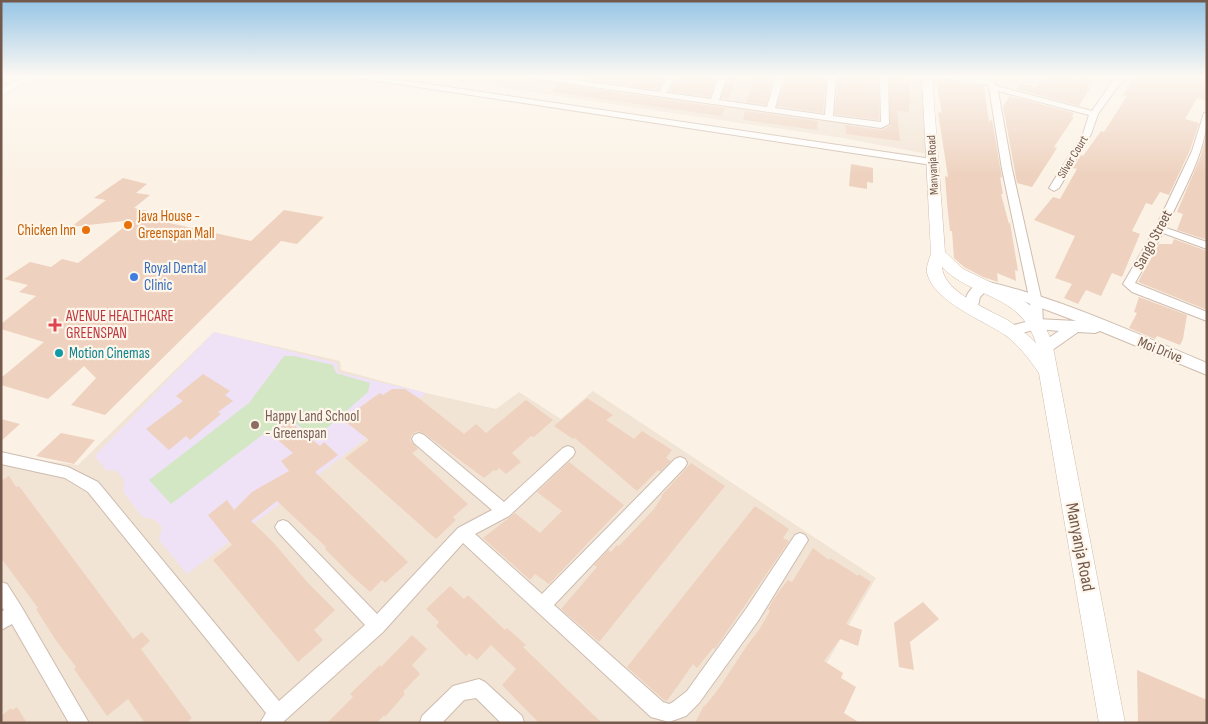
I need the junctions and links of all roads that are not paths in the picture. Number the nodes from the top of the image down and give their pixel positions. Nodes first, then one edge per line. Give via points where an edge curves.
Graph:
1 (584, 110) edge
2 (770, 110) edge
3 (830, 110) edge
4 (885, 110) edge
5 (929, 110) edge
6 (996, 110) edge
7 (1080, 110) edge
8 (1097, 110) edge
9 (1094, 114) junction
10 (1207, 115) edge
11 (829, 118) junction
12 (1201, 152) edge
13 (932, 162) junction
14 (1054, 188) dead end
15 (1160, 229) junction
16 (1207, 246) edge
17 (938, 254) junction
18 (984, 285) junction
19 (1036, 302) junction
20 (972, 307) junction
21 (1207, 317) edge
22 (1036, 324) junction
23 (1076, 326) junction
24 (1011, 331) junction
25 (1114, 331) junction
26 (1046, 347) junction
27 (1207, 369) edge
28 (1048, 371) junction
29 (419, 439) dead end
30 (568, 452) dead end
31 (1, 458) edge
32 (680, 463) dead end
33 (504, 511) junction
34 (283, 528) dead end
35 (463, 533) junction
36 (800, 540) dead end
37 (1, 590) edge
38 (543, 604) junction
39 (8, 617) edge
40 (377, 626) junction
41 (274, 718) edge
42 (80, 723) edge
43 (429, 723) edge
44 (515, 723) edge
45 (1112, 723) edge

1 - 13 street
2 - 11 street
3 - 11 street
4 - 11 street via 885,124
5 - 13 main road, Manyanja Road
6 - 19 street
7 - 9 street
8 - 9 street, Silver Court
9 - 14 street, Silver Court via 1087,134
10 - 12 street, Sango Street
12 - 15 street, Sango Street
13 - 17 main road, Manyanja Road
15 - 16 street
15 - 21 street, Sango Street via 1129,284
17 - 18 main road, Manyanja Road via 957,272
17 - 20 main road, Manyanja Road via 934,271 940,283
18 - 19 street
18 - 20 street via 974,295
18 - 22 main road, Manyanja Road via 1021,306
19 - 22 street
19 - 25 street
20 - 24 main road, Manyanja Road
22 - 23 street
22 - 24 street
22 - 26 main road, Manyanja Road
23 - 25 street
23 - 26 street
24 - 28 main road, Manyanja Road
25 - 27 street, Moi Drive
26 - 28 main road, Manyanja Road
28 - 45 main road, Manyanja Road
29 - 33 street
30 - 33 street
31 - 41 street via 68,473 93,487
32 - 38 street
33 - 35 street
34 - 40 street
35 - 38 street
35 - 40 street
36 - 38 street via 752,615 693,697 669,713 658,710
37 - 39 street
39 - 42 street
40 - 41 street
43 - 44 street via 459,692 479,688

